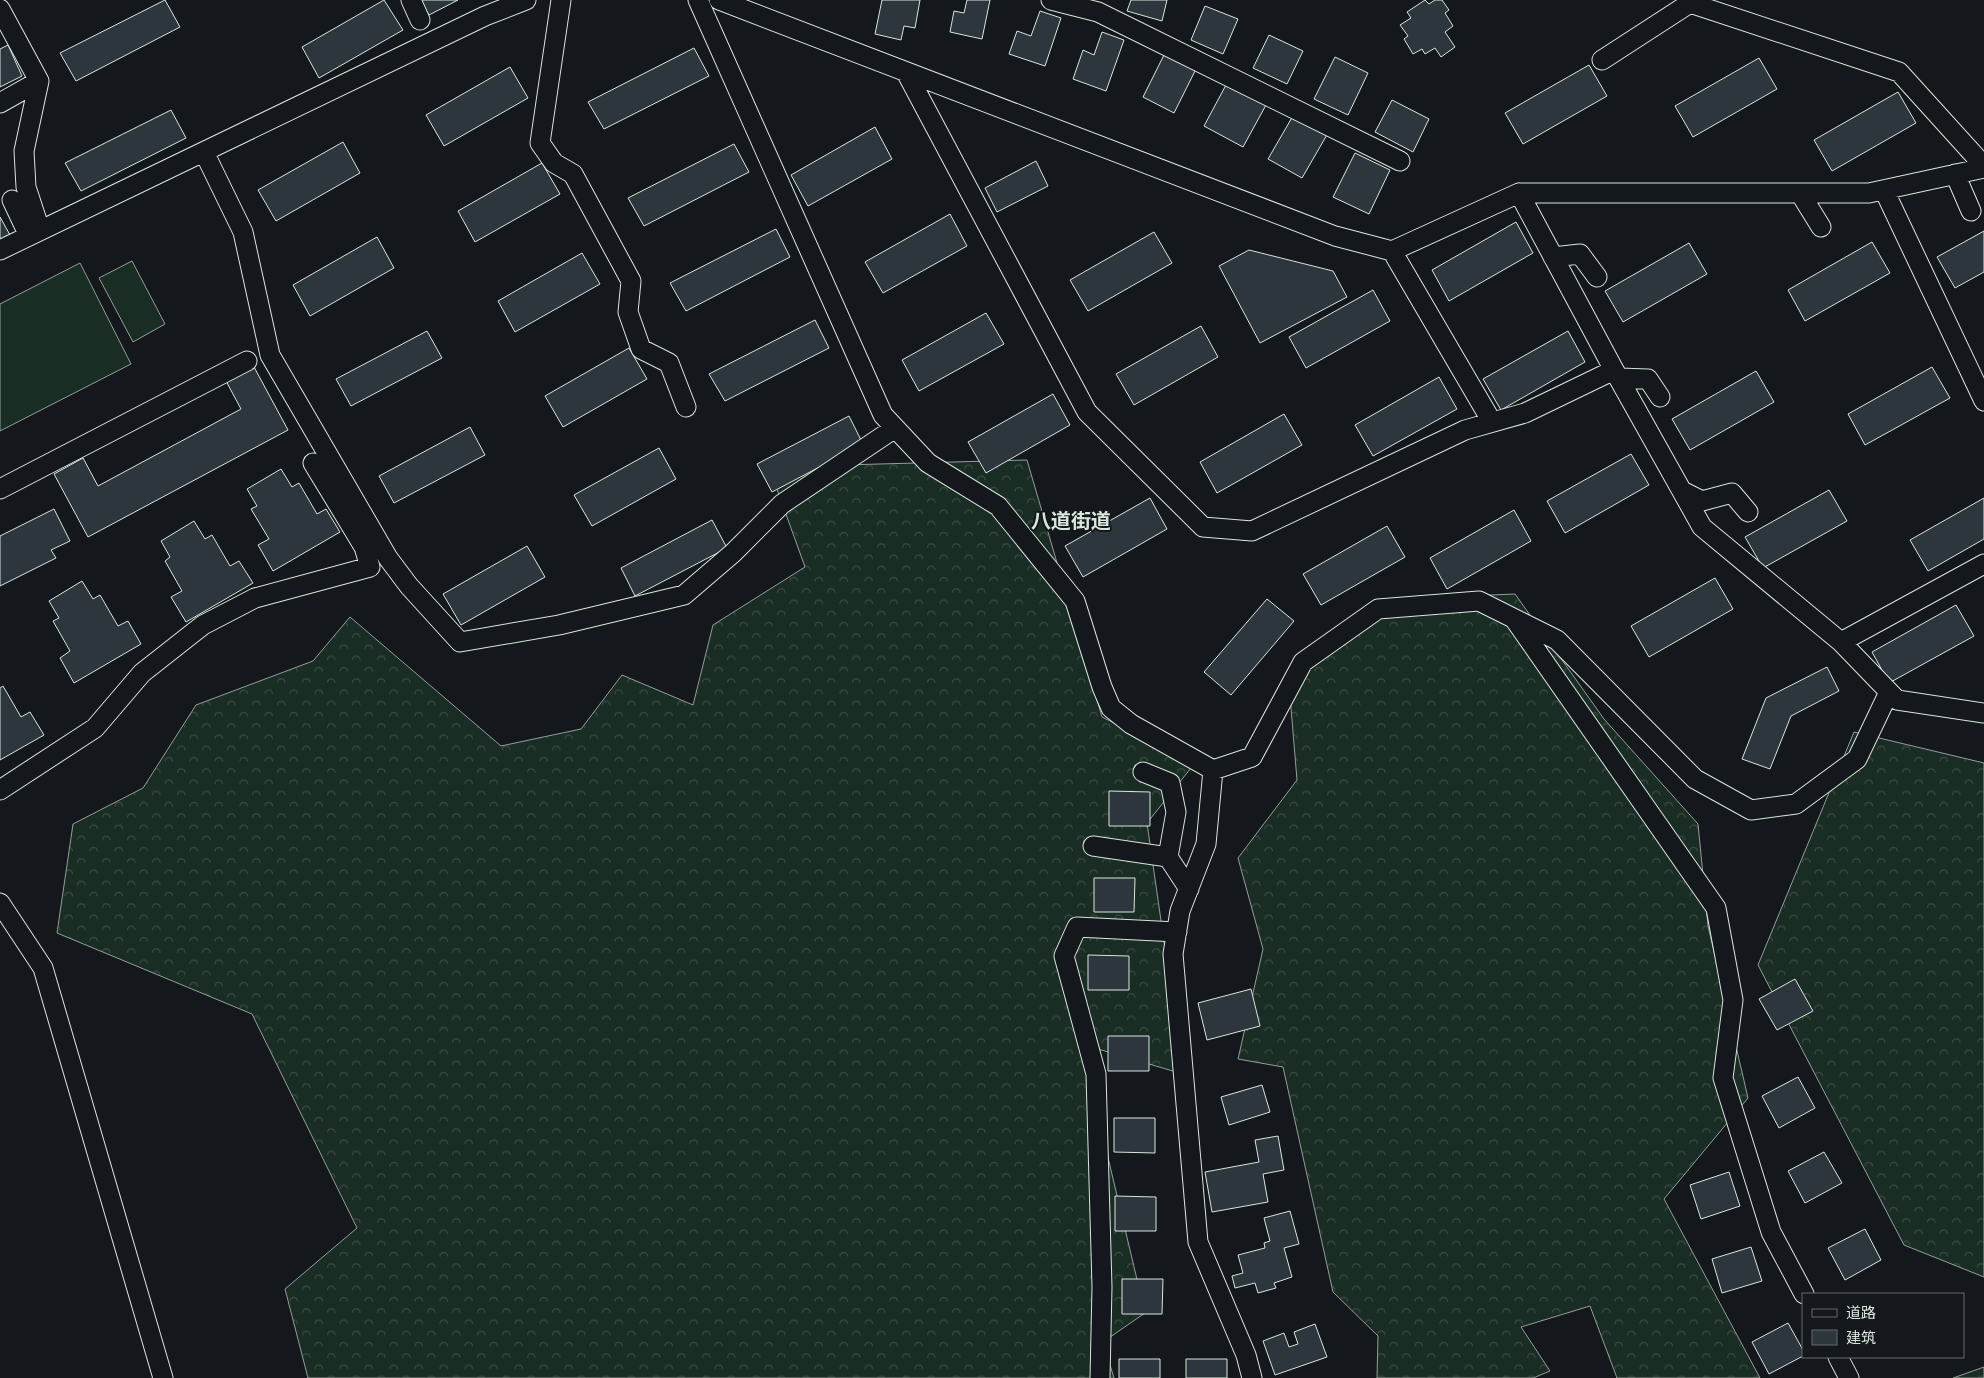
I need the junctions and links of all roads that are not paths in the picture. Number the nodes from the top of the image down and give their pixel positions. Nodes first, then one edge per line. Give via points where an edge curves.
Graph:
1 (411, 0) edge
2 (526, 0) edge
3 (561, 0) edge
4 (698, 0) edge
5 (719, 0) edge
6 (1051, 0) edge
7 (1690, 2) edge
8 (0, 9) edge
9 (420, 20) dead end
10 (1602, 60) dead end
11 (906, 72) junction
12 (39, 81) junction
13 (0, 103) edge
14 (204, 152) junction
15 (1400, 161) dead end
16 (1984, 166) edge
17 (1955, 174) junction
18 (1884, 190) junction
19 (1519, 193) junction
20 (1800, 193) junction
21 (12, 200) dead end
22 (1971, 211) dead end
23 (1821, 227) dead end
24 (35, 233) junction
25 (0, 250) edge
26 (1392, 251) junction
27 (1553, 257) junction
28 (1597, 277) dead end
29 (247, 361) dead end
30 (1616, 374) junction
31 (1660, 397) dead end
32 (1984, 401) edge
33 (686, 407) dead end
34 (1492, 422) junction
35 (895, 428) junction
36 (313, 463) dead end
37 (0, 489) edge
38 (1682, 491) junction
39 (1748, 512) dead end
40 (1984, 564) edge
41 (1514, 619) junction
42 (1841, 642) junction
43 (1889, 692) junction
44 (1984, 713) edge
45 (1213, 770) junction
46 (1144, 772) dead end
47 (0, 790) edge
48 (1093, 846) dead end
49 (1168, 857) junction
50 (1189, 889) junction
51 (0, 903) edge
52 (1176, 932) junction
53 (1803, 1293) edge
54 (1839, 1358) edge
55 (163, 1378) edge
56 (1100, 1378) edge
57 (1252, 1378) edge
58 (1849, 1378) edge

1 - 9 street
2 - 14 street via 485,16
3 - 33 street via 540,143 554,163 573,174 631,281 628,312 641,349 669,363
4 - 35 street via 883,415
5 - 11 street
6 - 15 street via 1098,12
7 - 10 street
7 - 16 street via 1900,72
8 - 12 street
11 - 26 street via 1335,236
11 - 34 street via 1087,412 1203,527 1252,531 1465,430
12 - 13 street
12 - 24 street via 24,151 26,187
14 - 24 street
14 - 35 street via 243,232 270,355 388,558 460,642 559,625 684,595 734,553 782,504
16 - 17 street
17 - 18 street
17 - 22 street
18 - 20 street
18 - 32 street
19 - 20 street
19 - 26 street
19 - 27 street
20 - 23 street
21 - 24 street
24 - 25 street
26 - 34 street
27 - 28 street via 1580,254
27 - 30 street
29 - 37 street
30 - 31 street via 1648,379
30 - 34 street via 1525,413
30 - 38 street
35 - 45 street via 928,463 998,506 1075,601 1111,708 1131,724
36 - 47 street via 364,547 370,567 255,598 203,624 142,673 94,728
38 - 39 street via 1702,501 1732,493
38 - 42 street via 1702,527
40 - 42 street
41 - 43 street via 1557,640 1695,779 1751,810 1796,804 1857,759
41 - 45 street via 1479,601 1378,609 1303,662 1252,757
41 - 53 street via 1716,908 1733,1000 1723,1078 1771,1232
42 - 43 street
43 - 44 street via 1896,700
45 - 50 street via 1206,844
46 - 49 street via 1170,784 1176,812
48 - 49 street
49 - 50 street
50 - 52 street
51 - 55 street via 43,968
52 - 56 street via 1077,927 1064,956 1096,1074 1102,1287
52 - 57 street via 1173,954 1198,1242 1246,1355
54 - 58 street

